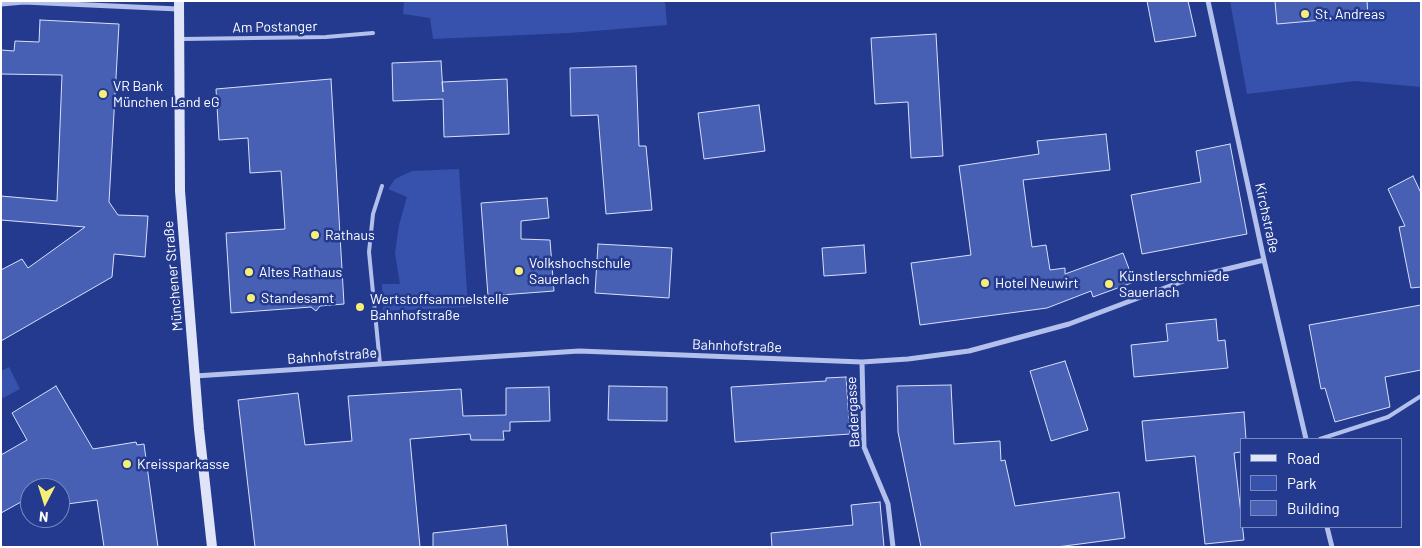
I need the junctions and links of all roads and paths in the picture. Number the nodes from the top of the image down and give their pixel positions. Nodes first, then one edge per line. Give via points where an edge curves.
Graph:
1 (1208, 1) edge
2 (1, 4) edge
3 (178, 5) edge
4 (373, 33) dead end
5 (177, 39) junction
6 (382, 186) dead end
7 (1264, 260) junction
8 (862, 362) junction
9 (380, 364) junction
10 (195, 376) junction
11 (1421, 396) edge
12 (1306, 438) edge
13 (1323, 438) edge
14 (1327, 528) edge
15 (212, 547) edge
16 (894, 547) edge
17 (1332, 547) edge

1 - 7 street, Kirchstraße
2 - 3 street
3 - 5 main road, Münchener Straße
4 - 5 lane, Am Postanger via 326,37
5 - 10 main road, Münchener Straße via 180,191
6 - 9 lane via 373,214 369,252
7 - 8 street, Bahnhofstraße via 1194,277 1069,324 969,351
7 - 12 street, Kirchstraße
8 - 9 street, Bahnhofstraße via 578,351
8 - 16 street, Badergasse via 864,447 888,504
9 - 10 street, Bahnhofstraße
10 - 15 main road, Münchener Straße
11 - 13 lane via 1388,417
14 - 17 street

